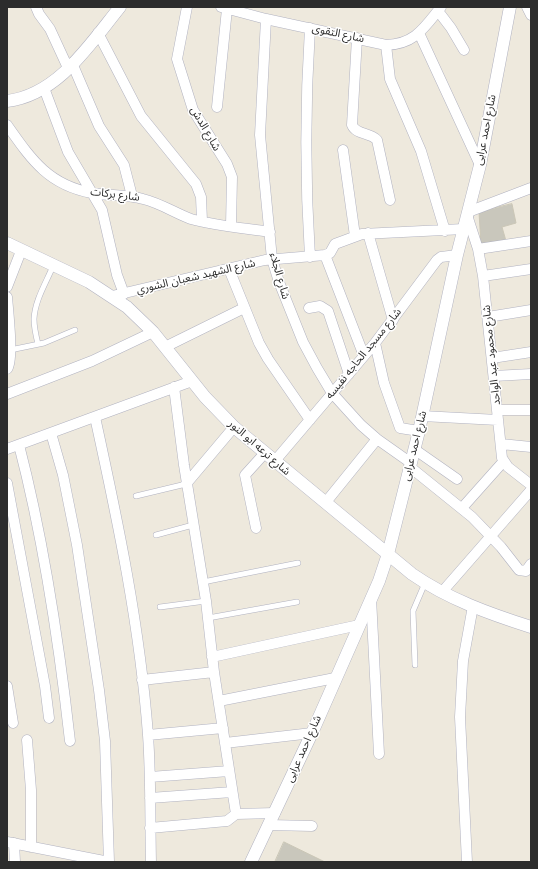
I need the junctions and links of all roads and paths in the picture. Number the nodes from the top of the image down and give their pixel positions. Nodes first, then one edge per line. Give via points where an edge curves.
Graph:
1 (36, 7) edge
2 (120, 7) edge
3 (187, 7) edge
4 (510, 7) edge
5 (527, 7) edge
6 (224, 8) edge
7 (440, 9) edge
8 (531, 15) edge
9 (266, 19) junction
10 (310, 28) junction
11 (419, 33) junction
12 (98, 34) junction
13 (357, 38) junction
14 (386, 45) junction
15 (464, 50) dead end
16 (70, 66) junction
17 (44, 88) junction
18 (7, 101) edge
19 (218, 107) dead end
20 (7, 125) edge
21 (343, 150) dead end
22 (480, 165) junction
23 (531, 188) edge
24 (93, 194) junction
25 (132, 196) junction
26 (390, 200) dead end
27 (468, 214) junction
28 (202, 221) junction
29 (231, 226) junction
30 (464, 229) junction
31 (445, 231) junction
32 (270, 232) junction
33 (368, 233) junction
34 (355, 236) junction
35 (531, 241) edge
36 (7, 244) edge
37 (478, 249) junction
38 (21, 251) junction
39 (326, 255) junction
40 (457, 255) junction
41 (310, 257) junction
42 (272, 259) junction
43 (53, 266) junction
44 (229, 269) junction
45 (531, 269) edge
46 (483, 276) junction
47 (7, 287) edge
48 (118, 295) junction
49 (7, 297) edge
50 (244, 308) junction
51 (309, 308) dead end
52 (531, 310) edge
53 (488, 317) junction
54 (393, 320) junction
55 (75, 330) dead end
56 (153, 332) junction
57 (38, 344) junction
58 (374, 344) junction
59 (165, 347) junction
60 (10, 350) junction
61 (531, 352) edge
62 (364, 356) junction
63 (492, 358) junction
64 (7, 369) edge
65 (349, 374) junction
66 (531, 374) edge
67 (494, 376) junction
68 (192, 381) junction
69 (174, 387) junction
70 (332, 393) junction
71 (7, 394) edge
72 (497, 410) junction
73 (531, 410) edge
74 (95, 416) junction
75 (422, 416) junction
76 (310, 420) junction
77 (498, 420) junction
78 (234, 428) junction
79 (419, 431) junction
80 (51, 433) junction
81 (377, 439) junction
82 (501, 444) junction
83 (19, 445) junction
84 (531, 447) edge
85 (7, 449) edge
86 (414, 449) junction
87 (264, 454) junction
88 (274, 462) junction
89 (503, 462) junction
90 (410, 465) junction
91 (457, 479) dead end
92 (7, 483) edge
93 (186, 484) junction
94 (531, 484) edge
95 (531, 490) edge
96 (136, 496) dead end
97 (326, 502) junction
98 (462, 508) junction
99 (193, 525) junction
100 (256, 528) dead end
101 (156, 535) dead end
102 (491, 536) junction
103 (388, 554) junction
104 (298, 563) dead end
105 (531, 565) edge
106 (203, 582) junction
107 (425, 583) junction
108 (442, 592) junction
109 (371, 598) junction
110 (206, 601) junction
111 (296, 602) dead end
112 (473, 606) junction
113 (160, 607) dead end
114 (208, 618) junction
115 (359, 625) junction
116 (531, 627) edge
117 (212, 657) junction
118 (415, 665) dead end
119 (214, 672) junction
120 (335, 678) junction
121 (142, 680) junction
122 (7, 686) edge
123 (219, 701) junction
124 (49, 718) dead end
125 (13, 723) dead end
126 (223, 728) junction
127 (312, 733) junction
128 (148, 735) junction
129 (27, 740) dead end
130 (70, 741) dead end
131 (225, 743) junction
132 (379, 754) dead end
133 (229, 771) junction
134 (150, 777) junction
135 (232, 792) junction
136 (150, 798) junction
137 (274, 813) junction
138 (236, 814) junction
139 (269, 825) junction
140 (312, 826) dead end
141 (150, 828) junction
142 (11, 843) edge
143 (31, 847) junction
144 (67, 858) edge
145 (15, 862) edge
146 (109, 862) edge
147 (151, 862) edge
148 (251, 862) edge
149 (467, 862) edge

1 - 16 street
2 - 12 street
3 - 29 street, شارع الدش via 177,59 193,110 227,164 232,177
4 - 22 street, شارع احمد عرابى
5 - 8 street
6 - 9 street, شارع التقوى
6 - 19 street
7 - 11 street, شارع التقوى
7 - 15 street
9 - 10 street, شارع التقوى
9 - 32 street, شارع الجلاء via 259,120
10 - 13 street, شارع التقوى
10 - 41 street via 306,121
11 - 14 street, شارع التقوى via 407,42
11 - 22 street
12 - 16 street
12 - 28 street via 141,116 196,184 201,197
13 - 14 street, شارع التقوى
13 - 26 street via 352,125 356,130 377,140
14 - 31 street via 390,79 421,151
16 - 17 street
16 - 25 street via 99,126 124,165
17 - 18 street via 18,100
17 - 24 street via 68,152
20 - 24 street, شارع بركات via 42,170 65,185
21 - 34 street
22 - 27 street, شارع احمد عرابى
23 - 27 street
24 - 25 street, شارع بركات
24 - 48 street via 104,216 117,275
25 - 28 street, شارع بركات via 155,202
27 - 30 street, شارع احمد عرابى
27 - 37 street, شارع محمود عبد الواحد
28 - 29 street, شارع بركات
29 - 32 street, شارع بركات
30 - 31 street
30 - 40 street, شارع احمد عرابى
31 - 33 street
32 - 42 street, شارع الجلاء
33 - 34 street
33 - 54 street
34 - 39 street via 336,244
35 - 37 street
36 - 38 street, شارع ترعه ابو النور
37 - 46 street, شارع محمود عبد الواحد
38 - 43 street, شارع ترعه ابو النور
38 - 47 street
39 - 41 street, شارع الشهيد شعبان الشوري
39 - 62 street
40 - 54 street, شارع مسجد الحاجه نفيسه via 437,260
40 - 75 street, شارع احمد عرابى
41 - 42 street, شارع الشهيد شعبان الشوري
42 - 44 street, شارع الشهيد شعبان الشوري
42 - 70 street, شارع الجلاء via 303,342
43 - 48 street, شارع ترعه ابو النور
43 - 57 lane via 35,311
44 - 48 street, شارع الشهيد شعبان الشوري
44 - 50 street
45 - 46 street
46 - 53 street, شارع محمود عبد الواحد
48 - 56 street, شارع ترعه ابو النور
49 - 60 street
50 - 59 street
50 - 76 street via 268,359
51 - 65 street via 320,306 328,311
52 - 53 street
53 - 63 street, شارع محمود عبد الواحد
54 - 58 street, شارع مسجد الحاجه نفيسه
55 - 57 lane
56 - 59 street, شارع ترعه ابو النور
56 - 71 street via 92,361
57 - 60 lane
58 - 62 street, شارع مسجد الحاجه نفيسه
58 - 79 street via 400,428
59 - 68 street, شارع ترعه ابو النور
60 - 64 street via 10,364
61 - 63 street
62 - 65 street, شارع مسجد الحاجه نفيسه
63 - 67 street, شارع محمود عبد الواحد
65 - 70 street, شارع مسجد الحاجه نفيسه
66 - 67 street
67 - 72 street, شارع محمود عبد الواحد
68 - 69 street
68 - 78 street, شارع ترعه ابو النور
69 - 74 street
69 - 93 street
70 - 76 street, شارع مسجد الحاجه نفيسه
70 - 81 street, شارع الجلاء
72 - 73 street
72 - 77 street, شارع محمود عبد الواحد
74 - 80 street
74 - 121 street via 134,610
75 - 77 street
75 - 79 street, شارع احمد عرابى
76 - 88 street, شارع مسجد الحاجه نفيسه
77 - 82 street, شارع محمود عبد الواحد
78 - 87 street, شارع ترعه ابو النور
78 - 93 street
79 - 86 street, شارع احمد عرابى
80 - 83 street
80 - 146 street via 76,538 99,690 105,741
81 - 90 street, شارع الجلاء
81 - 97 street
82 - 84 street
82 - 89 street, شارع محمود عبد الواحد
83 - 85 street
83 - 130 street via 49,594
86 - 90 street, شارع احمد عرابى
86 - 91 street
87 - 88 street, شارع ترعه ابو النور
87 - 100 street via 245,475
88 - 97 street, شارع ترعه ابو النور
89 - 94 street
89 - 98 street
90 - 98 street, شارع الجلاء
90 - 103 street, شارع احمد عرابى
92 - 124 street via 44,678
93 - 96 lane
93 - 99 street
95 - 102 street
97 - 103 street, شارع ترعه ابو النور
98 - 102 street, شارع الجلاء
99 - 101 lane
99 - 106 street
102 - 105 street, شارع الجلاء via 519,570 526,571
102 - 108 street
103 - 107 street, شارع ترعه ابو النور
103 - 109 street, شارع احمد عرابى
104 - 106 lane
106 - 110 street
107 - 108 street, شارع ترعه ابو النور
107 - 118 lane via 413,611
108 - 112 street, شارع ترعه ابو النور
109 - 115 street, شارع احمد عرابى
109 - 132 street
110 - 113 lane
110 - 114 street
111 - 114 lane
112 - 116 street, شارع ترعه ابو النور
112 - 149 street via 463,661 460,717
114 - 117 street
115 - 117 street
115 - 120 street, شارع احمد عرابى
117 - 119 street
119 - 121 street
119 - 123 street
120 - 123 street
120 - 127 street, شارع احمد عرابى
121 - 128 street
122 - 125 street
123 - 126 street
126 - 128 street
126 - 131 street
127 - 131 street
127 - 137 street, شارع احمد عرابى
128 - 134 street
129 - 143 street via 31,790
131 - 133 street
133 - 134 street
133 - 135 street
134 - 136 street
135 - 136 street
135 - 138 street
136 - 141 street
137 - 138 street
137 - 139 street, شارع احمد عرابى
138 - 141 street via 228,821
139 - 140 street
139 - 148 street, شارع احمد عرابى
141 - 147 street
142 - 143 street
142 - 145 street
143 - 144 street
144 - 146 street

